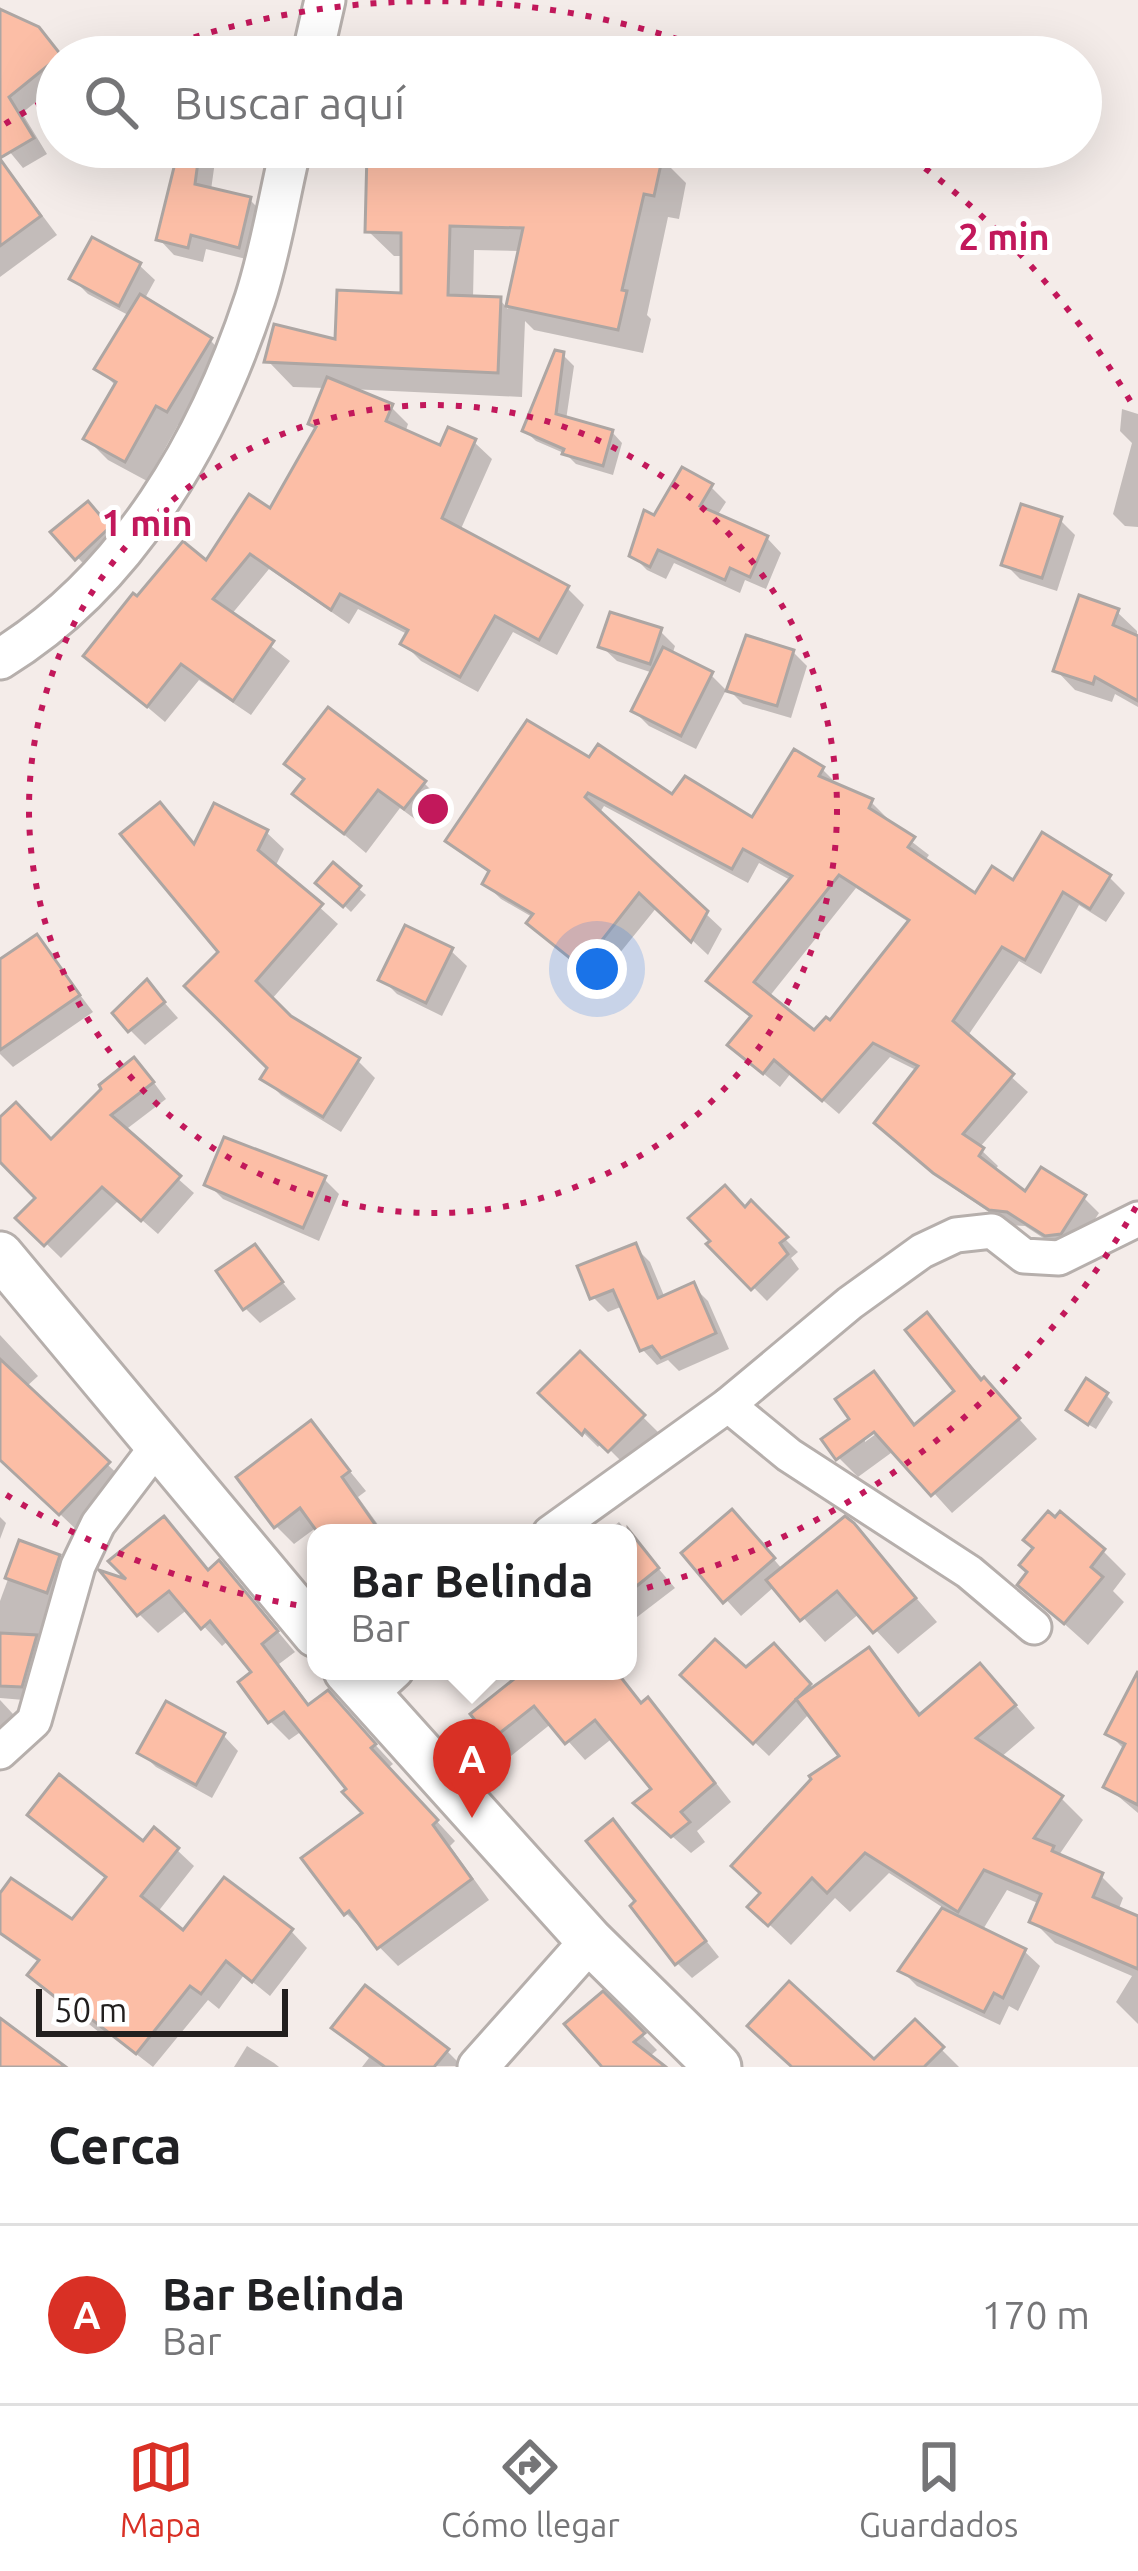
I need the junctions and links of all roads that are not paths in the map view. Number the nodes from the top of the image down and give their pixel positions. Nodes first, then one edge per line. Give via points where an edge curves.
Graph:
1 (325, 0) edge
2 (317, 36) edge
3 (286, 168) edge
4 (0, 659) edge
5 (1138, 1219) edge
6 (0, 1255) edge
7 (728, 1405) junction
8 (158, 1445) junction
9 (563, 1524) edge
10 (307, 1623) edge
11 (1034, 1627) dead end
12 (370, 1680) edge
13 (0, 1752) edge
14 (590, 1941) junction
15 (478, 2067) edge
16 (718, 2067) edge

1 - 2 street
3 - 4 street via 255,298 205,424 128,548 36,637
5 - 7 street via 1059,1258 1024,1256 992,1231 956,1235 850,1303
6 - 8 main road
7 - 9 street
7 - 11 street via 789,1455 970,1572
8 - 10 main road
8 - 13 street via 98,1524 78,1566 34,1721
12 - 14 main road
14 - 15 street
14 - 16 main road

